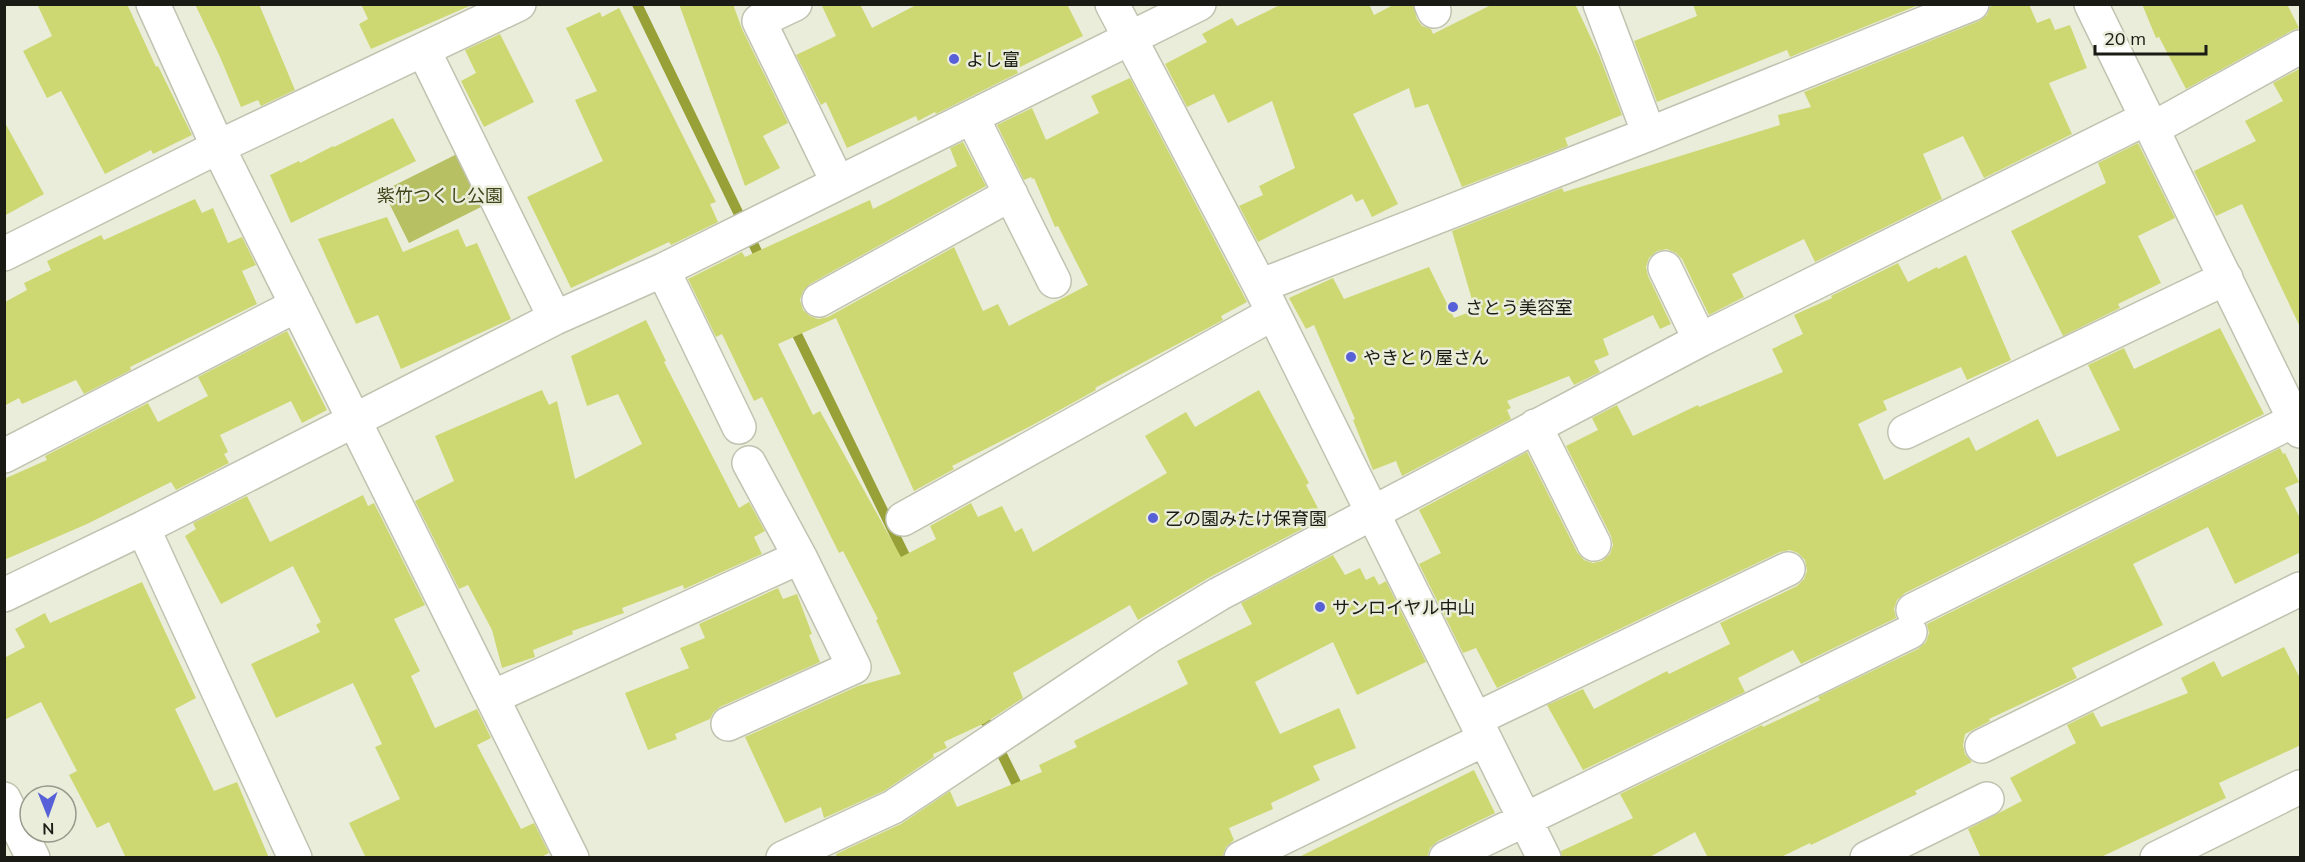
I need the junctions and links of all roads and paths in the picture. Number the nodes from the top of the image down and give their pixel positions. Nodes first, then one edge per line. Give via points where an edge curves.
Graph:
1 (153, 4) edge
2 (519, 4) edge
3 (795, 4) edge
4 (1112, 4) edge
5 (1199, 4) edge
6 (1600, 4) edge
7 (1972, 4) edge
8 (2091, 4) edge
9 (1129, 40) junction
10 (2301, 47) edge
11 (424, 51) junction
12 (972, 117) junction
13 (2150, 124) junction
14 (1649, 134) junction
15 (218, 147) junction
16 (838, 183) junction
17 (1011, 194) junction
18 (4, 254) edge
19 (1665, 268) dead end
20 (663, 270) junction
21 (2226, 278) junction
22 (1054, 280) dead end
23 (819, 300) dead end
24 (1266, 300) junction
25 (297, 305) junction
26 (555, 318) junction
27 (1700, 340) junction
28 (355, 421) junction
29 (2298, 425) edge
30 (1535, 426) junction
31 (739, 428) dead end
32 (1905, 432) dead end
33 (4, 456) edge
34 (748, 463) dead end
35 (1374, 513) junction
36 (903, 519) dead end
37 (143, 528) junction
38 (1593, 544) dead end
39 (800, 557) junction
40 (1788, 569) dead end
41 (2301, 589) edge
42 (4, 595) edge
43 (493, 698) junction
44 (728, 724) dead end
45 (1481, 729) junction
46 (1982, 746) dead end
47 (2301, 787) edge
48 (4, 799) edge
49 (1988, 799) dead end
50 (1525, 818) junction
51 (33, 858) edge
52 (296, 858) edge
53 (572, 858) edge
54 (783, 858) edge
55 (1241, 858) edge
56 (1446, 858) edge
57 (1544, 858) edge
58 (1867, 858) edge
59 (2157, 858) edge

1 - 15 street
2 - 11 street
3 - 16 street via 759,21
4 - 9 street
5 - 9 street
6 - 14 street
7 - 14 street
8 - 13 street
9 - 12 street
9 - 24 street
10 - 13 street
11 - 15 street
11 - 26 street
12 - 16 street
12 - 17 street
13 - 21 street
13 - 27 street
14 - 24 street
15 - 18 street
15 - 25 street
16 - 20 street
17 - 22 street
17 - 23 street
19 - 27 street
20 - 26 street
20 - 31 street
21 - 29 street
21 - 32 street
24 - 35 street
24 - 36 street
25 - 28 street
25 - 33 street
26 - 28 street
27 - 30 street
28 - 37 street
28 - 43 street
29 - 50 street
30 - 35 street
30 - 38 street
34 - 39 street
35 - 45 street
35 - 54 street via 1170,623 893,807
37 - 42 street
37 - 52 street
39 - 43 street
39 - 44 street via 854,667
40 - 45 street
41 - 46 street
43 - 53 street
45 - 50 street
45 - 55 street
47 - 59 street
48 - 51 street
49 - 58 street
50 - 56 street
50 - 57 street

